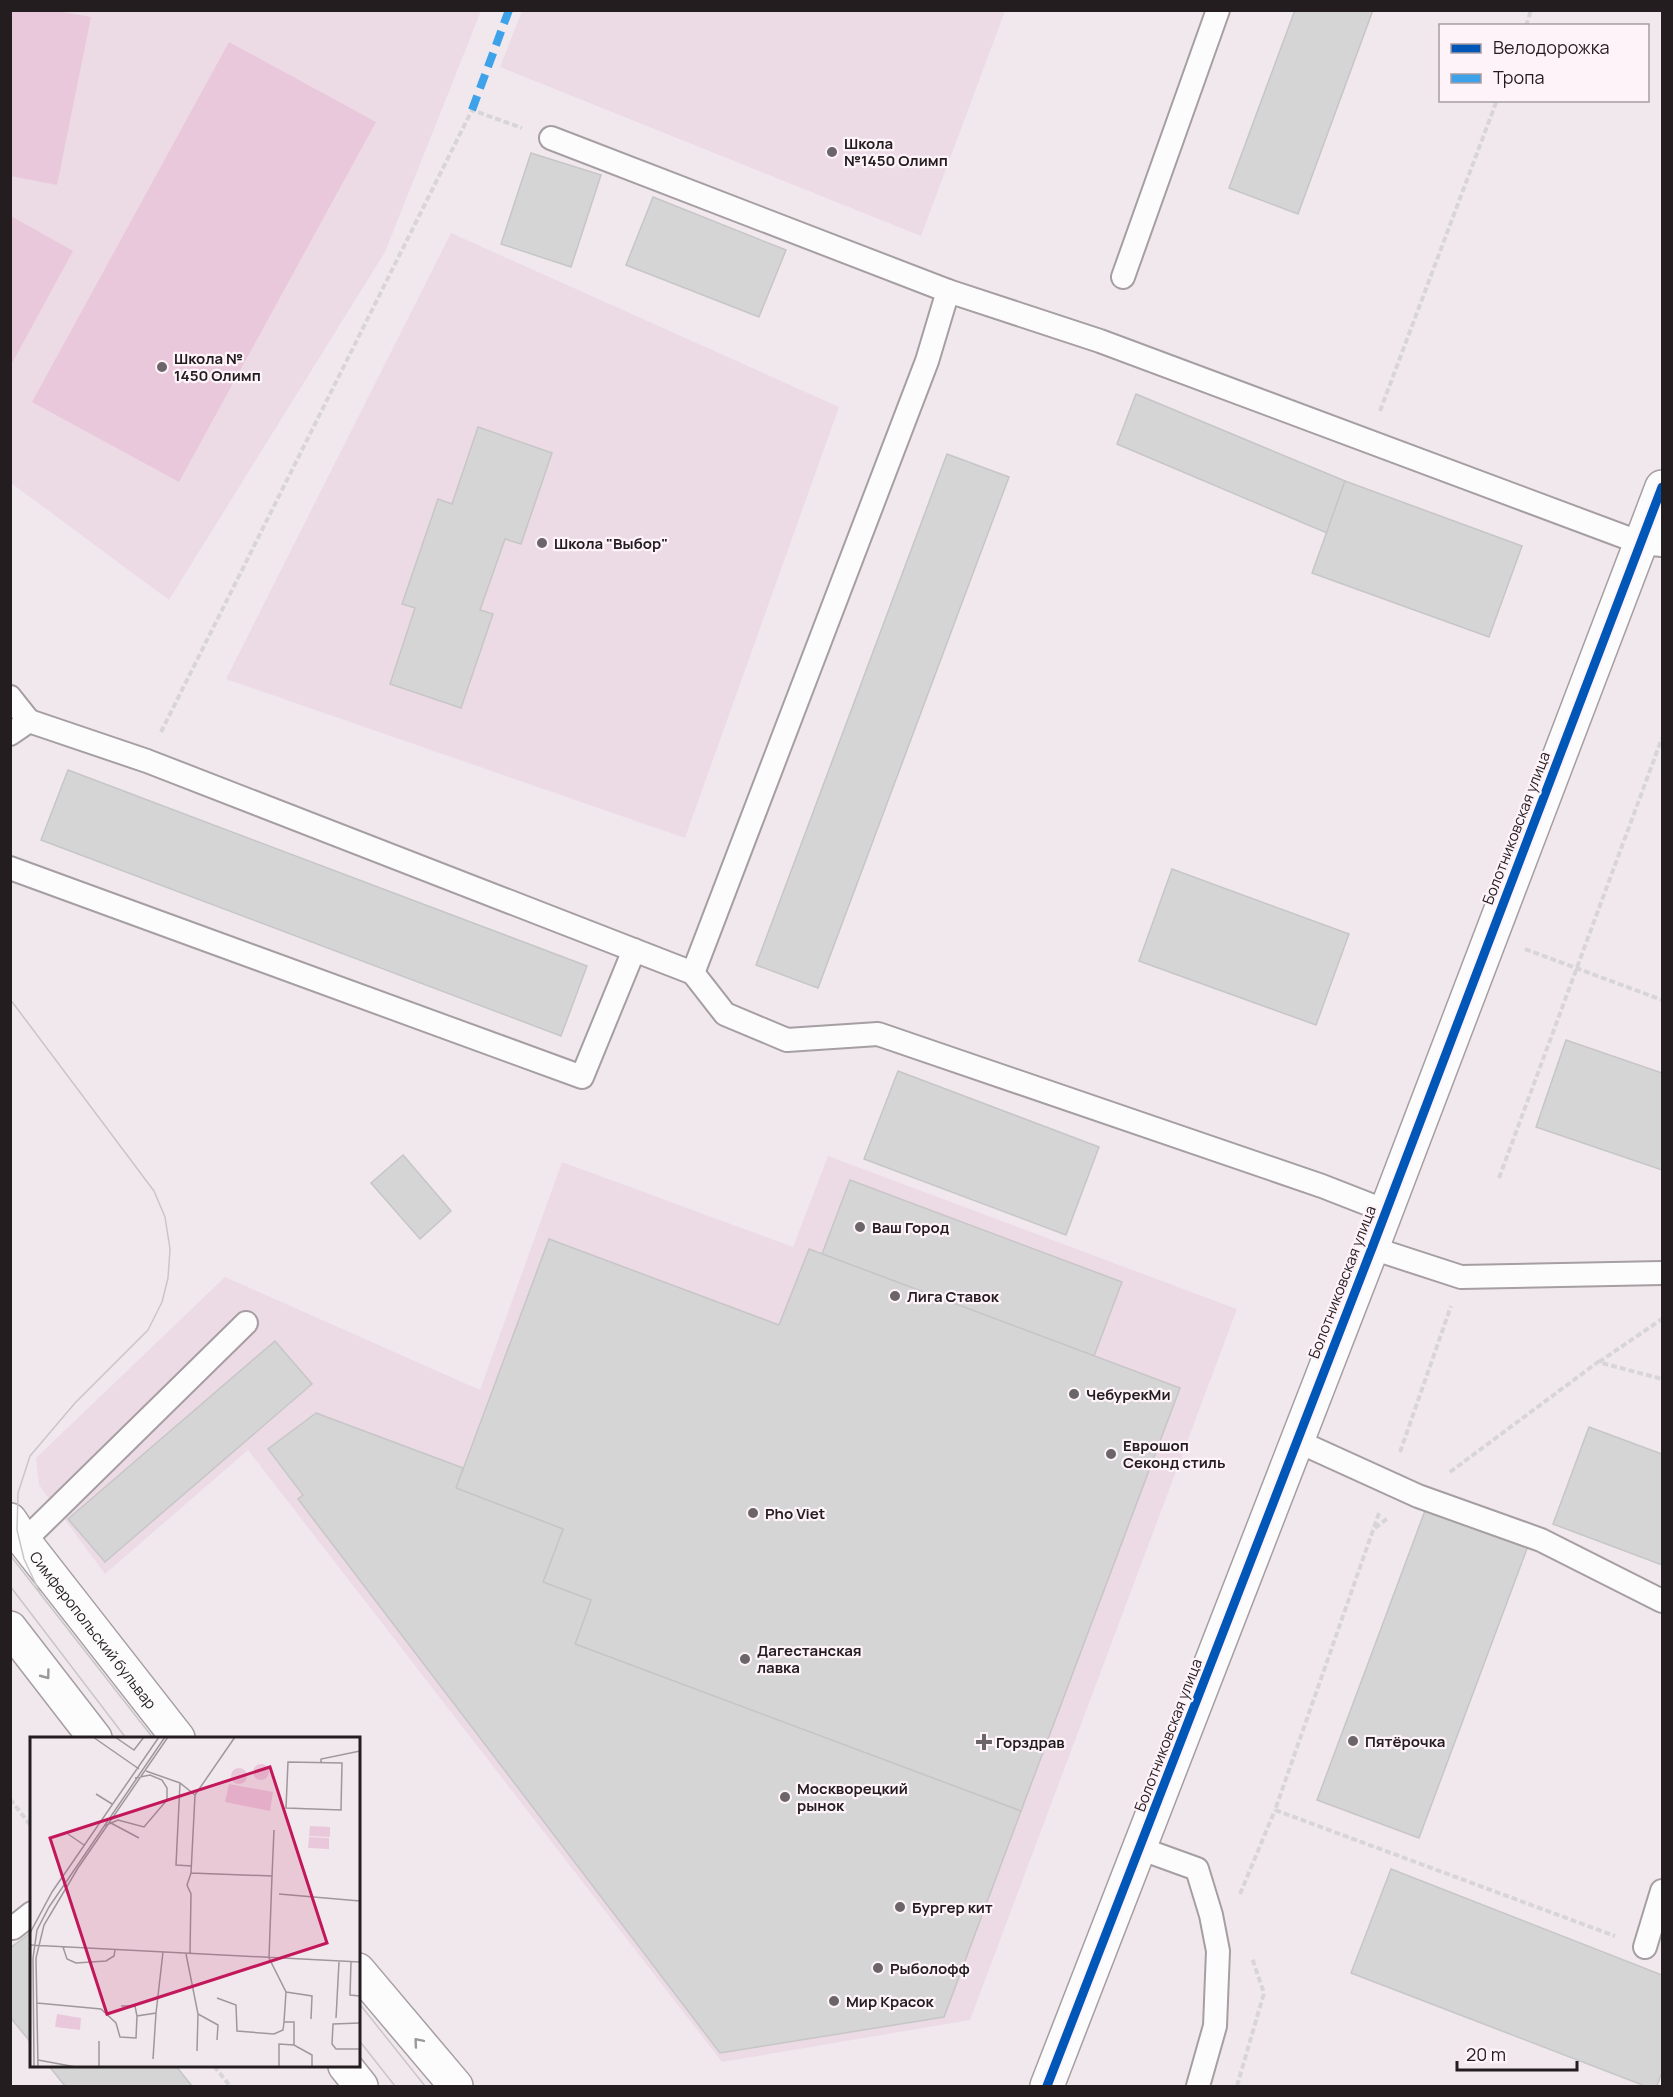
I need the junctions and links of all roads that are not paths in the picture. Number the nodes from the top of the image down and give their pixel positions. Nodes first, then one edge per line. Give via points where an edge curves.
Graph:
1 (1218, 10) edge
2 (551, 138) road end
3 (1123, 277) dead end
4 (948, 291) junction
5 (1662, 487) edge
6 (1652, 544) edge
7 (10, 697) edge
8 (20, 727) edge
9 (10, 867) edge
10 (634, 950) junction
11 (693, 973) junction
12 (1386, 1211) junction
13 (1372, 1248) junction
14 (1662, 1273) edge
15 (246, 1323) dead end
16 (1297, 1441) junction
17 (17, 1531) edge
18 (1662, 1601) edge
19 (10, 1628) edge
20 (93, 1737) edge
21 (177, 1737) edge
22 (1139, 1848) junction
23 (1662, 1891) edge
24 (30, 1915) edge
25 (13, 1928) dead end
26 (1645, 1947) road end
27 (360, 1972) edge
28 (346, 2067) edge
29 (361, 2086) edge
30 (456, 2086) edge
31 (1047, 2086) edge
32 (1198, 2086) edge

1 - 3 lane
2 - 4 lane
4 - 6 lane via 1100,341
4 - 11 lane via 927,361
5 - 6 street, Болотниковская улица
6 - 12 street, Болотниковская улица via 1490,936
7 - 8 lane
8 - 10 lane via 147,761
9 - 10 lane via 582,1077
10 - 11 lane
11 - 12 lane via 725,1014 787,1040 878,1034
12 - 13 street, Болотниковская улица
13 - 14 lane via 1461,1277
13 - 16 street, Болотниковская улица
15 - 17 lane
16 - 18 lane via 1418,1496 1541,1540
16 - 22 street, Болотниковская улица
17 - 21 street, Симферопольский бульвар
19 -> 20 street
22 - 31 street, Болотниковская улица
22 - 32 lane via 1197,1869 1211,1915 1218,1951 1215,2026
23 - 26 lane
24 - 25 lane
30 -> 27 street
28 - 29 street

